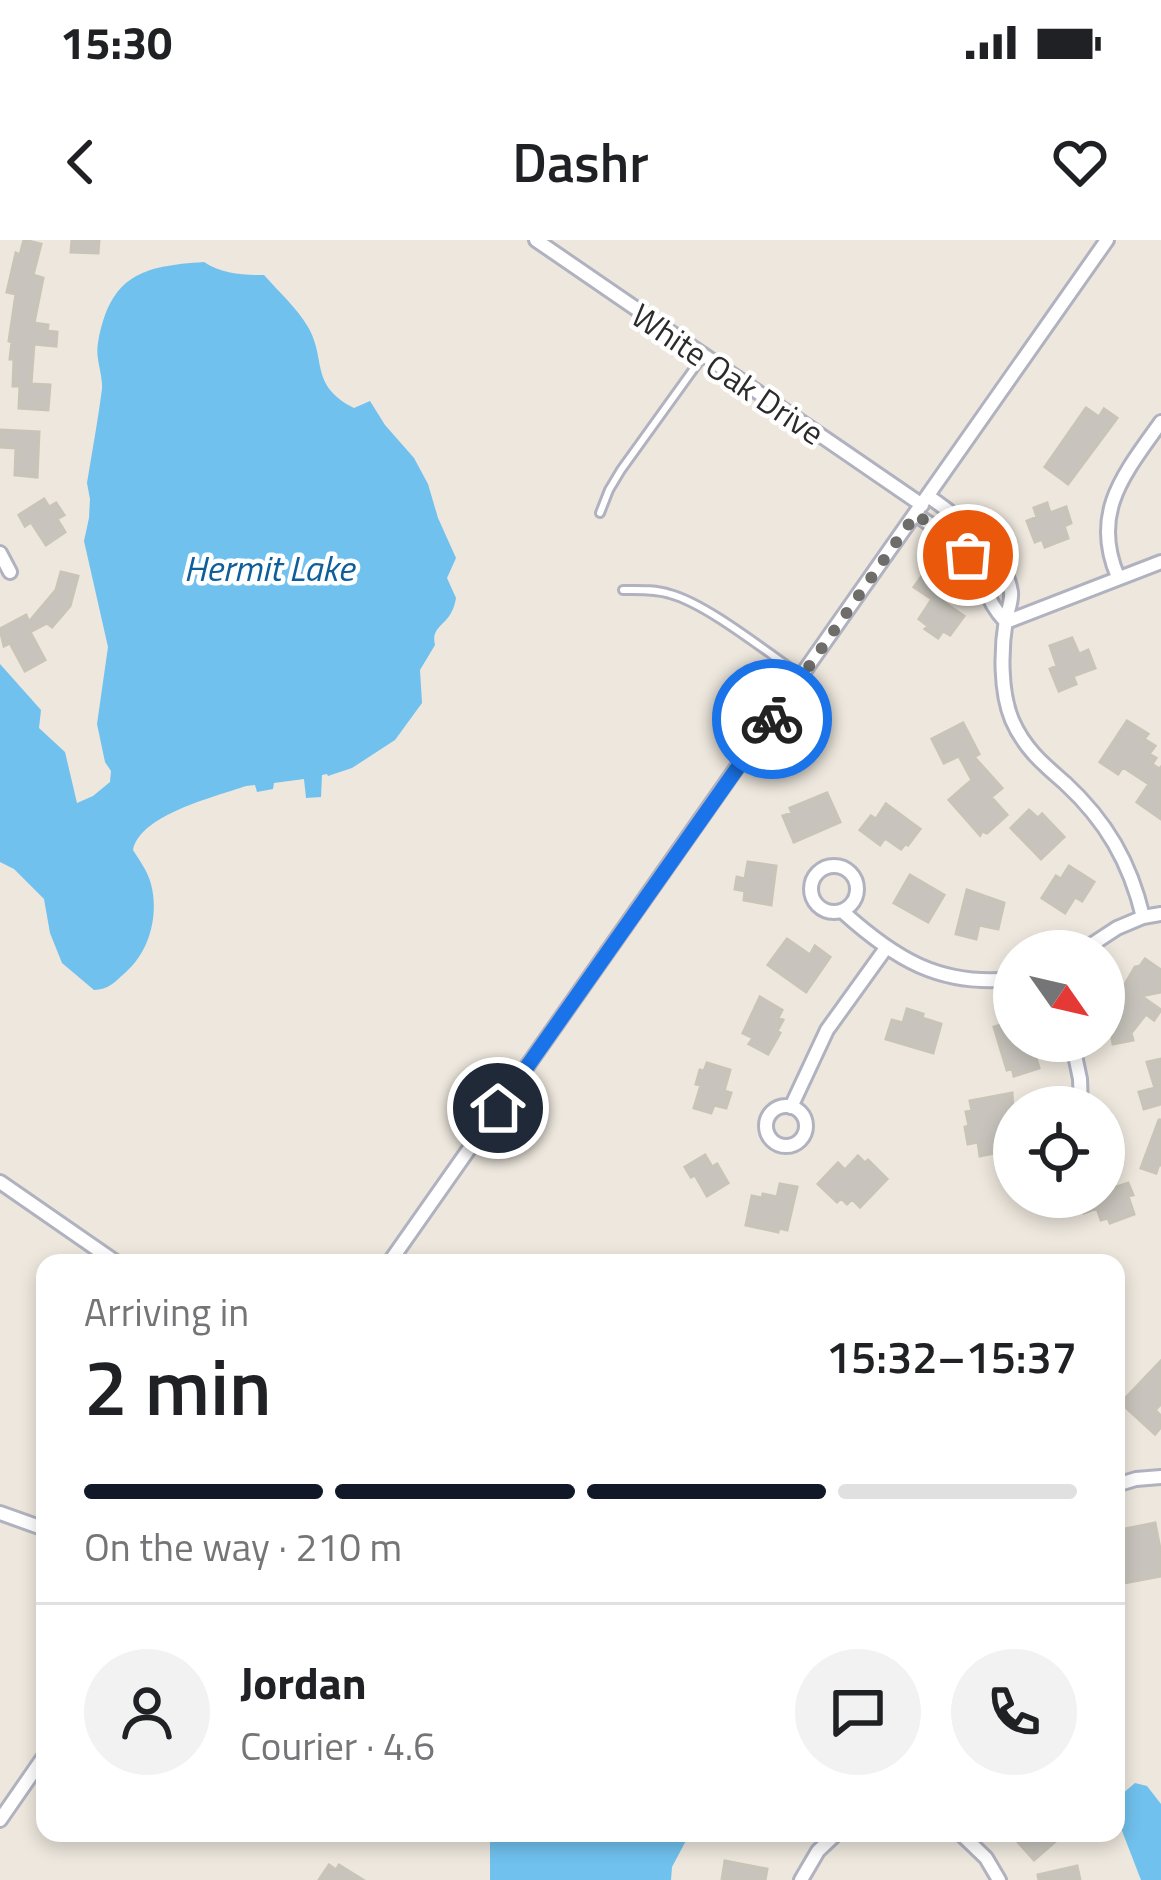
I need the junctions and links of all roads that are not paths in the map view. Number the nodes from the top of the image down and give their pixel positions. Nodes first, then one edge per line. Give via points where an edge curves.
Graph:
1 (536, 240) edge
2 (1107, 240) edge
3 (703, 356) junction
4 (1161, 422) edge
5 (922, 505) junction
6 (600, 513) dead end
7 (0, 554) edge
8 (1161, 562) edge
9 (10, 572) dead end
10 (1118, 577) junction
11 (623, 590) dead end
12 (1006, 622) junction
13 (802, 676) junction
14 (842, 911) dead end
15 (1161, 914) edge
16 (1143, 916) junction
17 (1114, 930) edge
18 (886, 949) junction
19 (993, 980) edge
20 (791, 1107) dead end
21 (0, 1182) edge
22 (105, 1254) edge
23 (395, 1254) edge
24 (1161, 1478) edge
25 (1125, 1482) edge
26 (0, 1513) edge
27 (36, 1526) edge
28 (36, 1768) edge
29 (0, 1820) edge
30 (827, 1842) edge
31 (969, 1842) edge
32 (801, 1880) edge
33 (998, 1880) edge

1 - 3 street, White Oak Drive
2 - 5 street
3 - 5 street, White Oak Drive
3 - 6 lane via 621,470
4 - 10 street via 1110,503 1109,557
5 - 12 street via 968,555
5 - 12 street via 971,528 991,550 1012,596
5 - 13 street
7 - 9 street
8 - 10 street
10 - 12 street
11 - 13 lane via 674,594
12 - 16 street via 1010,717 1037,760 1108,830
13 - 23 street
14 - 18 street
15 - 16 street
16 - 17 street
18 - 19 street via 956,979
18 - 20 street via 827,1030
21 - 22 street
24 - 25 street
26 - 27 street
28 - 29 street
30 - 32 street
31 - 33 street

